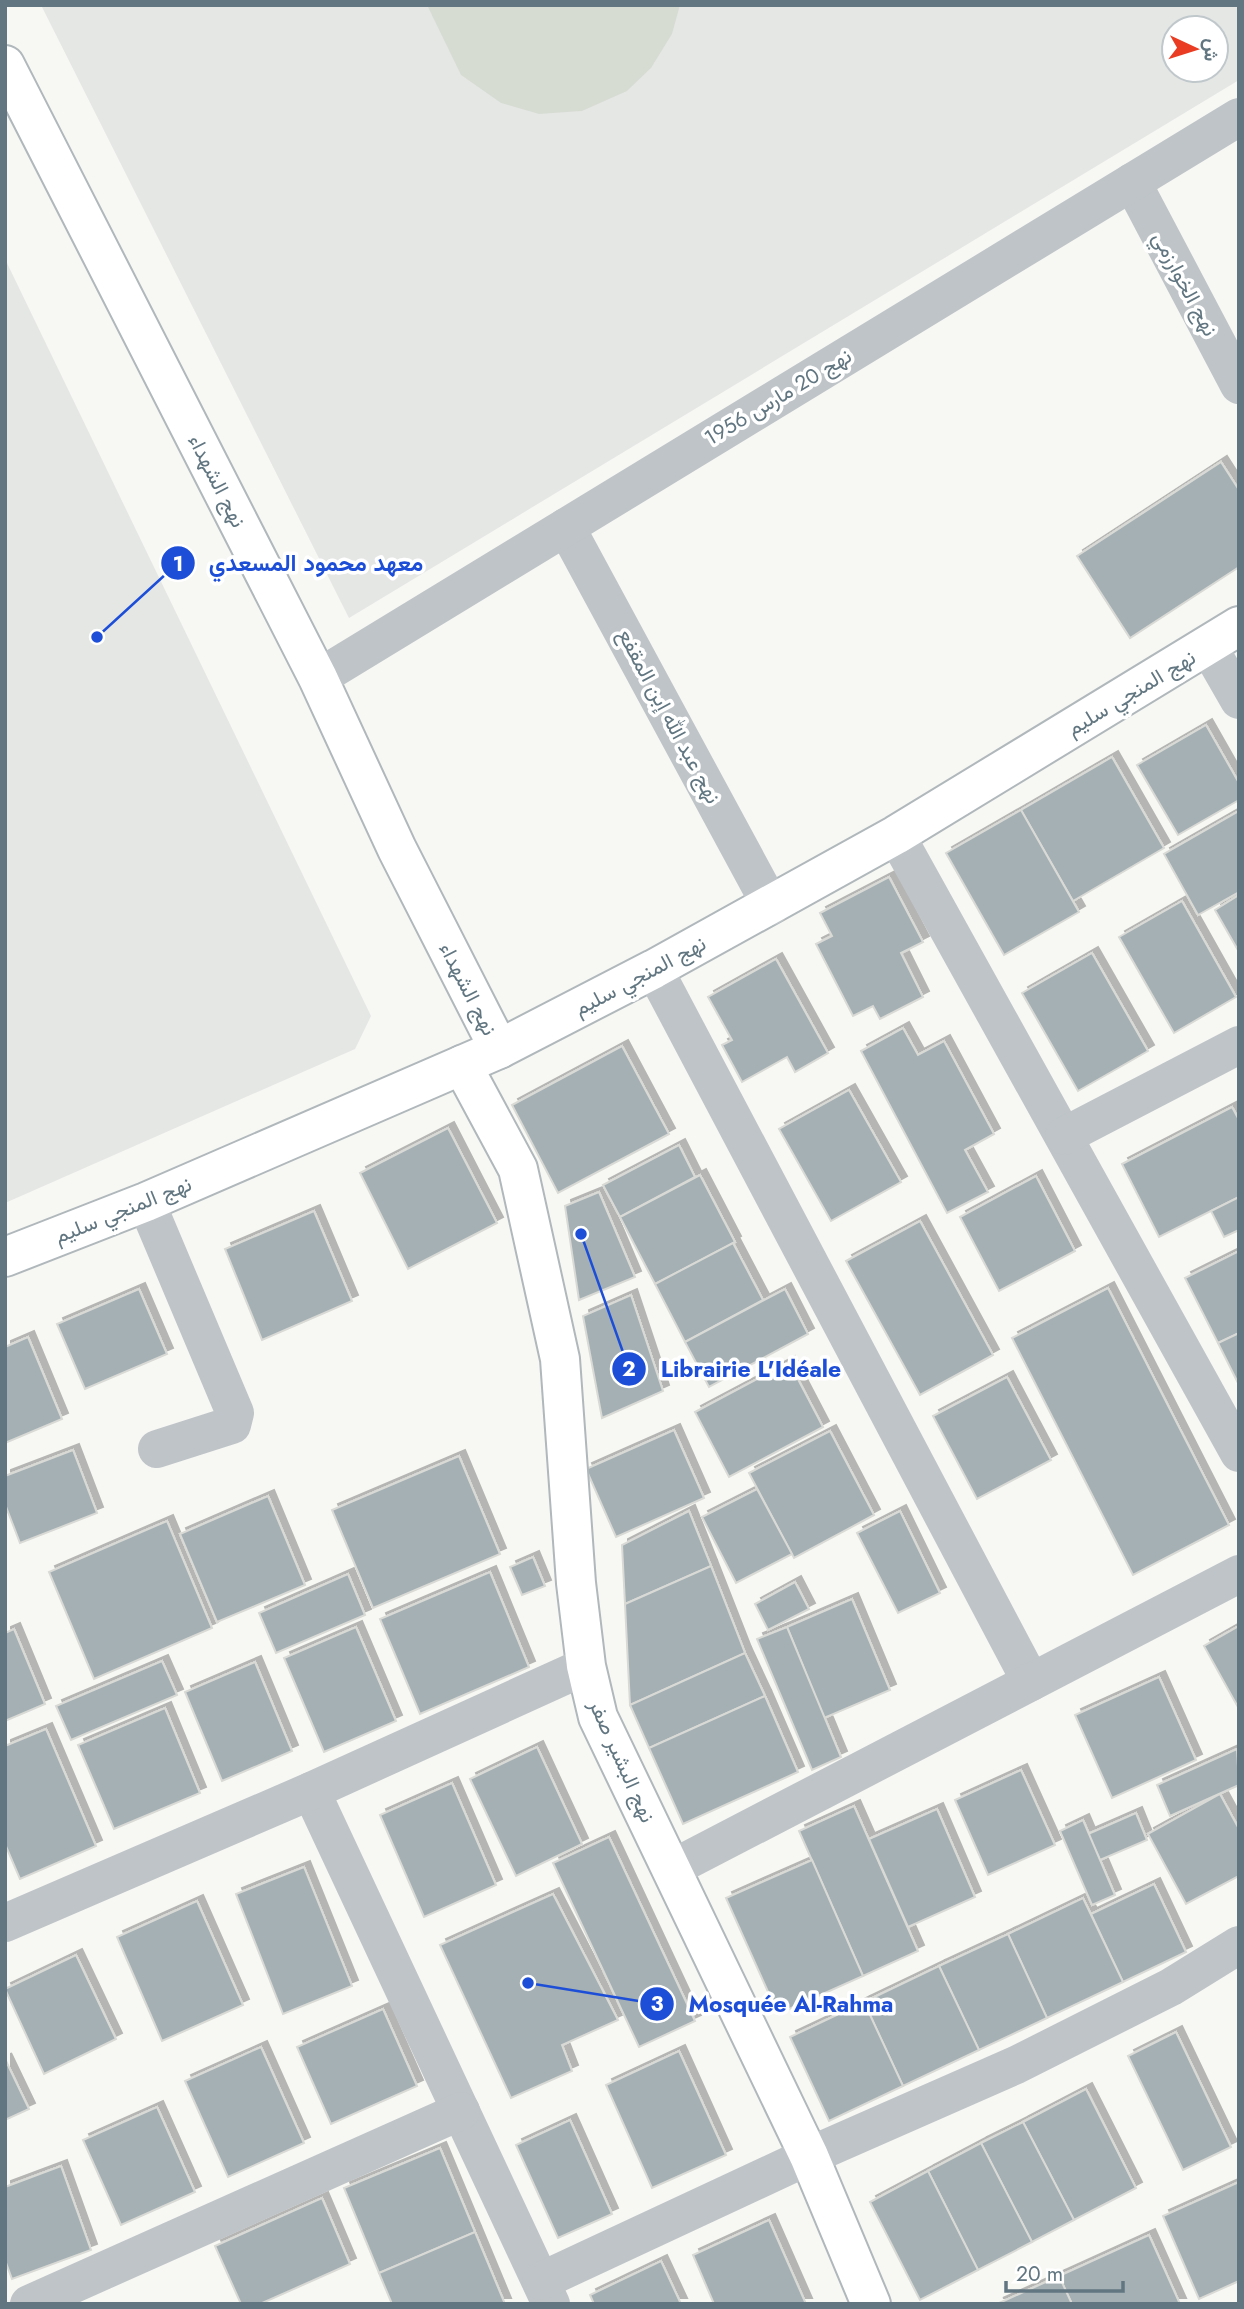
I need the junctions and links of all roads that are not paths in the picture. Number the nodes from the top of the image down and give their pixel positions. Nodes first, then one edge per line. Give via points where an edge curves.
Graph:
1 (5, 65) edge
2 (1239, 117) edge
3 (1132, 182) junction
4 (1239, 385) edge
5 (566, 527) junction
6 (1223, 636) edge
7 (318, 678) junction
8 (1239, 700) edge
9 (896, 835) junction
10 (771, 906) junction
11 (654, 970) junction
12 (1239, 1045) edge
13 (499, 1049) junction
14 (462, 1065) junction
15 (1064, 1136) junction
16 (146, 1202) junction
17 (5, 1256) edge
18 (158, 1449) dead end
19 (1239, 1453) edge
20 (1239, 1574) edge
21 (586, 1666) junction
22 (1031, 1682) junction
23 (311, 1791) junction
24 (671, 1870) junction
25 (5, 1923) edge
26 (1239, 1945) edge
27 (461, 2111) junction
28 (808, 2156) junction
29 (546, 2292) edge
30 (29, 2304) edge
31 (871, 2304) edge

1 - 7 street, نهج الشهداء
2 - 3 street, نهج 20 مارس 1956
3 - 4 street, نهج الخوارزمي
3 - 5 street, نهج 20 مارس 1956
5 - 7 street, نهج 20 مارس 1956
5 - 10 street, نهج عبد الله إبن المقفع
6 - 8 street
6 - 9 street, نهج المنجي سليم
7 - 13 street, نهج الشهداء via 397,849
9 - 10 street, نهج المنجي سليم
9 - 15 street
10 - 11 street, نهج المنجي سليم
11 - 13 street, نهج المنجي سليم
11 - 22 street
12 - 15 street
13 - 14 street, نهج المنجي سليم
14 - 16 street, نهج المنجي سليم
14 - 21 street, نهج البشير صفر via 518,1169 560,1359
15 - 19 street
16 - 17 street, نهج المنجي سليم
16 - 18 street via 235,1413 232,1425
20 - 22 street
21 - 23 street
21 - 24 street, نهج البشير صفر via 598,1717
22 - 24 street
23 - 25 street
23 - 27 street
24 - 28 street, نهج البشير صفر
26 - 28 street via 1171,1987 1016,2065
27 - 29 street
27 - 30 street
28 - 29 street
28 - 31 street, نهج البشير صفر

